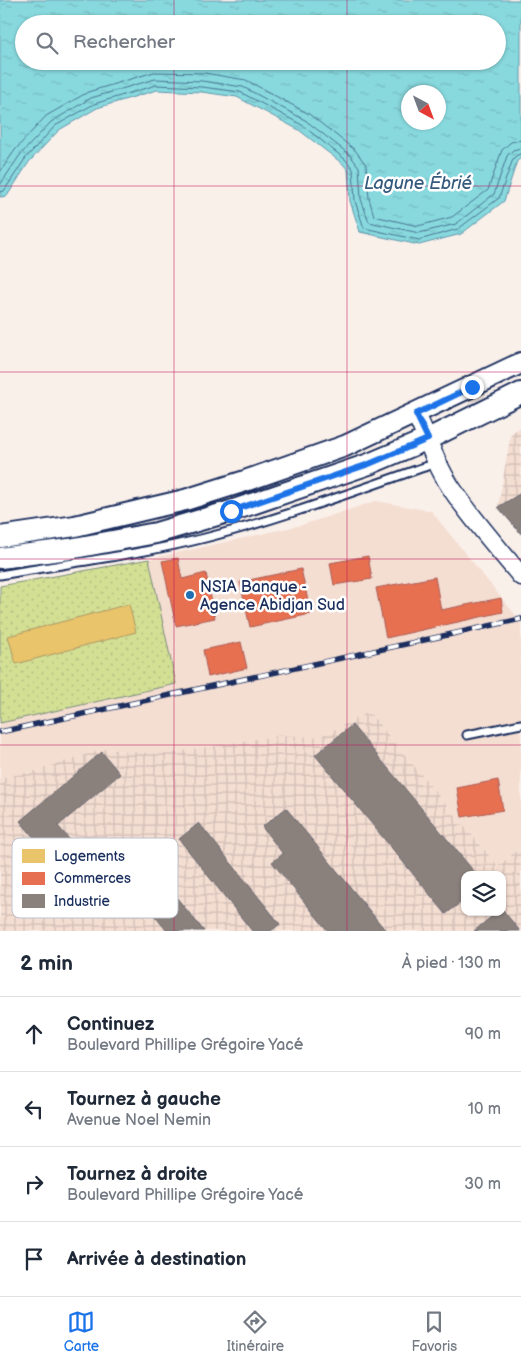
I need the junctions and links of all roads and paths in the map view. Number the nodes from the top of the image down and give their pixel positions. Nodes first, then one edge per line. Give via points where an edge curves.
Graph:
1 (521, 363) edge
2 (521, 393) edge
3 (416, 414) junction
4 (428, 439) junction
5 (436, 463) junction
6 (0, 537) edge
7 (0, 558) edge
8 (0, 575) edge
9 (521, 576) edge
10 (521, 724) edge
11 (467, 734) dead end

1 - 3 main road
2 - 4 main road
3 - 4 street
3 - 6 main road via 306,461 185,500 75,526
4 - 5 street
4 - 7 main road via 332,477 156,533
5 - 8 lane via 205,538
5 - 9 street via 451,488
10 - 11 lane

